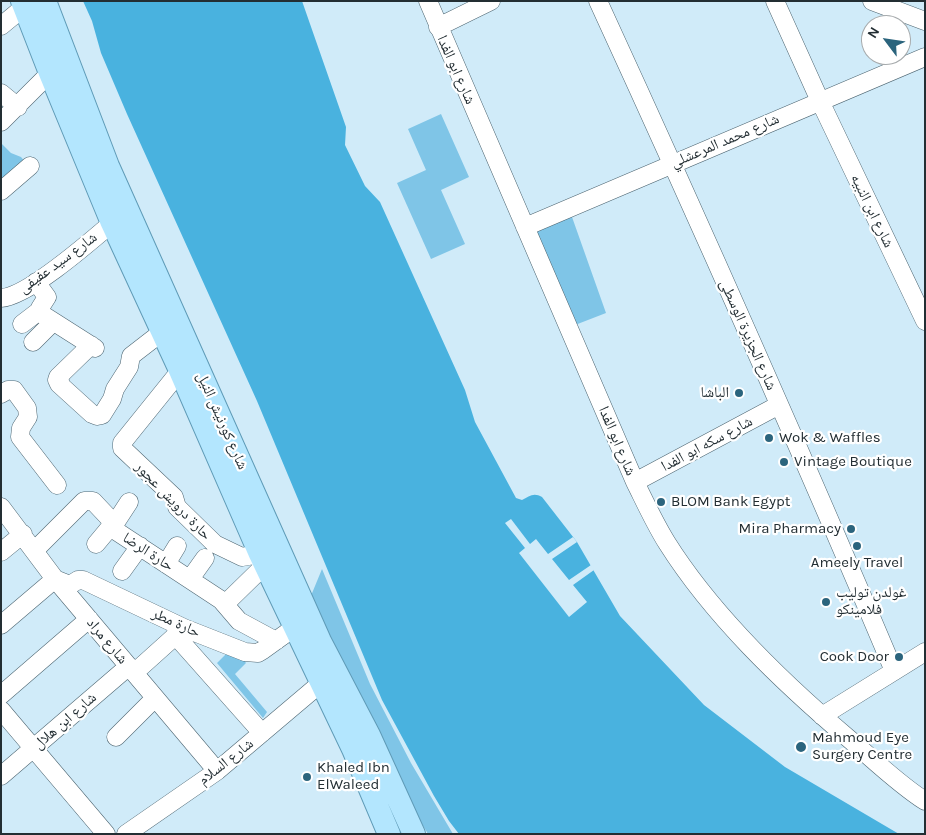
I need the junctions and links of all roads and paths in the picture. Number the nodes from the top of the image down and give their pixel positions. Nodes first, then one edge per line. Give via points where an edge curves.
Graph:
1 (428, 1) edge
2 (491, 1) edge
3 (598, 1) edge
4 (775, 1) edge
5 (872, 1) edge
6 (30, 3) edge
7 (925, 21) edge
8 (1, 26) edge
9 (438, 27) junction
10 (925, 57) edge
11 (50, 73) junction
12 (1, 93) edge
13 (820, 101) junction
14 (18, 107) junction
15 (1, 122) edge
16 (673, 163) junction
17 (30, 166) dead end
18 (1, 191) edge
19 (112, 223) junction
20 (525, 227) junction
21 (906, 281) junction
22 (36, 282) junction
23 (925, 288) edge
24 (1, 298) edge
25 (39, 311) junction
26 (925, 321) edge
27 (53, 322) junction
28 (22, 324) dead end
29 (162, 332) junction
30 (33, 342) dead end
31 (180, 371) junction
32 (1, 394) edge
33 (779, 405) junction
34 (635, 482) junction
35 (57, 485) dead end
36 (129, 502) dead end
37 (1, 506) edge
38 (111, 527) junction
39 (23, 534) junction
40 (96, 544) dead end
41 (140, 546) junction
42 (177, 546) dead end
43 (35, 550) junction
44 (1, 552) edge
45 (204, 558) dead end
46 (262, 559) junction
47 (166, 564) junction
48 (122, 571) dead end
49 (55, 579) junction
50 (190, 580) junction
51 (225, 604) junction
52 (89, 619) junction
53 (1, 625) edge
54 (295, 627) junction
55 (180, 632) junction
56 (276, 640) junction
57 (925, 652) edge
58 (131, 669) junction
59 (894, 670) junction
60 (321, 683) junction
61 (1, 695) edge
62 (156, 698) junction
63 (1, 710) edge
64 (822, 716) junction
65 (262, 733) junction
66 (116, 737) dead end
67 (34, 749) junction
68 (217, 772) junction
69 (1, 776) edge
70 (925, 801) edge
71 (106, 834) edge
72 (126, 834) edge
73 (389, 834) edge
74 (414, 834) edge

1 - 9 street, شارع ابو الفدا
2 - 9 street
3 - 16 street, شارع الجزيرة الوسطى
4 - 13 street, شارع ابن النبيه
5 - 7 street
6 - 8 street
6 - 11 main road, شارع كورنيش النيل
6 - 74 main road, شارع كورنيش النيل via 116,183 320,641 369,735
9 - 20 street, شارع ابو الفدا
10 - 13 street, شارع محمد المرعشلي
11 - 14 street
11 - 19 main road, شارع كورنيش النيل
12 - 14 street
13 - 16 street, شارع محمد المرعشلي
13 - 21 street, شارع ابن النبيه
14 - 15 street
16 - 20 street, شارع محمد المرعشلي
16 - 33 street, شارع الجزيرة الوسطى
17 - 18 street
19 - 22 street, شارع سيد عفيفى via 75,255
19 - 29 main road, شارع كورنيش النيل
20 - 34 street, شارع ابو الفدا
21 - 23 street
21 - 26 street, شارع ابن النبيه
22 - 24 street, شارع سيد عفيفى via 10,297
22 - 25 street via 47,297
25 - 27 street
25 - 28 street
27 - 29 street via 94,346 57,380 97,416 102,415 114,396 129,367 130,356
27 - 30 street
29 - 31 main road, شارع كورنيش النيل
31 - 46 main road, شارع كورنيش النيل
31 - 46 street, حارة درويش عجور via 122,443 122,450 174,497 177,507 214,544 242,557
32 - 35 street via 14,390 27,408 28,417 20,437
33 - 34 street, شارع سكه ابو الفدا
33 - 59 street, شارع الجزيرة الوسطى
34 - 64 street, شارع ابو الفدا via 666,542 714,606
36 - 38 street
37 - 39 street, شارع مراد
38 - 40 street
38 - 41 street, حارة الرضا
38 - 43 street, حارة الرضا via 109,518 93,502 84,501
39 - 43 street, شارع مراد
39 - 44 street
41 - 47 street, حارة الرضا
41 - 48 street
42 - 47 street
43 - 49 street, شارع مراد
45 - 50 street
46 - 51 street
46 - 54 main road, شارع كورنيش النيل
47 - 50 street, حارة الرضا
49 - 52 street, شارع مراد
49 - 53 street
49 - 55 street, حارة مطر via 70,585 83,580
50 - 51 street, حارة الرضا
51 - 56 street, حارة الرضا via 238,621
52 - 58 street, شارع مراد
52 - 61 street
54 - 56 street, حارة مطر
54 - 60 main road, شارع كورنيش النيل
55 - 56 street, حارة مطر via 252,653 263,650
55 - 58 street, شارع ابن هلال
55 - 65 street
57 - 59 street
58 - 62 street, شارع مراد
58 - 67 street, شارع ابن هلال
59 - 64 street
60 - 65 street, شارع السلام
60 - 73 main road, شارع كورنيش النيل
62 - 66 street
62 - 68 street, شارع مراد
63 - 67 street
64 - 70 street, شارع ابو الفدا
65 - 68 street, شارع السلام
67 - 69 street, شارع ابن هلال
67 - 71 street
68 - 72 street, شارع السلام

